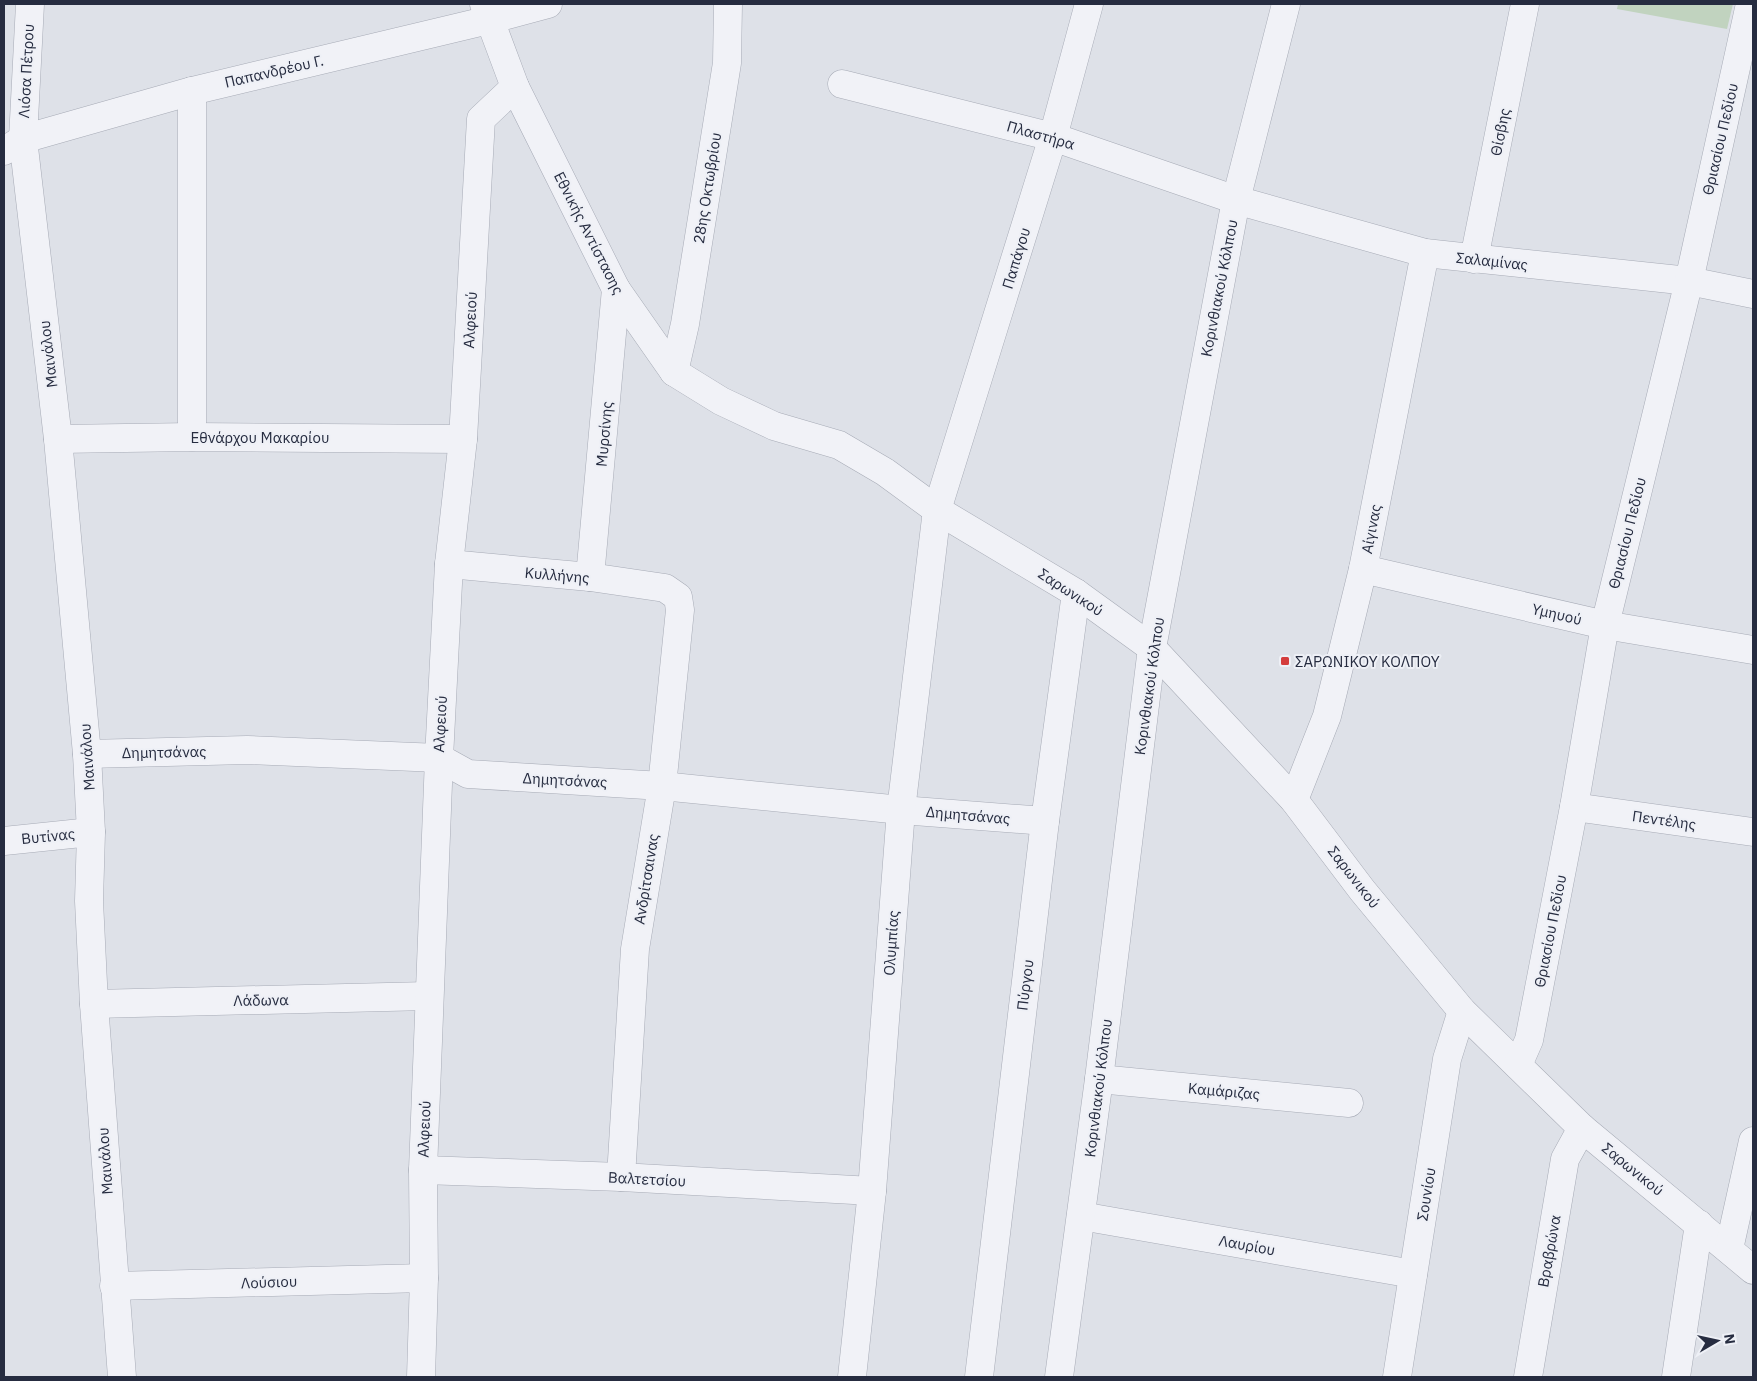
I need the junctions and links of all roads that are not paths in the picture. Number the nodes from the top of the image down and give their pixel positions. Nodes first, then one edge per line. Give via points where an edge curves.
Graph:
1 (30, 4) edge
2 (548, 4) edge
3 (728, 4) edge
4 (1089, 4) edge
5 (1286, 4) edge
6 (1525, 4) edge
7 (1750, 4) edge
8 (487, 12) edge
9 (842, 84) dead end
10 (515, 87) junction
11 (192, 90) junction
12 (1053, 137) junction
13 (13, 145) edge
14 (1236, 200) junction
15 (1425, 253) junction
16 (1474, 259) junction
17 (1689, 281) junction
18 (616, 290) junction
19 (1753, 294) edge
20 (674, 372) junction
21 (192, 437) junction
22 (58, 439) junction
23 (463, 439) junction
24 (936, 510) junction
25 (449, 564) junction
26 (1363, 569) junction
27 (590, 578) junction
28 (665, 588) joint
29 (1076, 593) junction
30 (1604, 625) junction
31 (1152, 648) junction
32 (1753, 650) edge
33 (87, 754) junction
34 (439, 758) junction
35 (662, 786) junction
36 (1294, 800) junction
37 (1574, 807) junction
38 (901, 810) junction
39 (1045, 821) junction
40 (92, 832) junction
41 (1753, 832) edge
42 (4, 841) edge
43 (428, 996) junction
44 (94, 1004) junction
45 (1462, 1011) junction
46 (1518, 1065) junction
47 (1099, 1079) junction
48 (1348, 1103) dead end
49 (1582, 1128) junction
50 (1753, 1141) edge
51 (422, 1170) junction
52 (621, 1178) junction
53 (872, 1190) junction
54 (1081, 1216) junction
55 (1700, 1224) junction
56 (1729, 1249) junction
57 (1753, 1270) edge
58 (1413, 1274) junction
59 (424, 1278) junction
60 (114, 1286) junction
61 (122, 1377) edge
62 (421, 1377) edge
63 (852, 1377) edge
64 (979, 1377) edge
65 (1059, 1377) edge
66 (1397, 1377) edge
67 (1528, 1377) edge
68 (1676, 1377) edge

1 - 13 street, Λιόσα Πέτρου
2 - 8 street, Παπανδρέου Γ.
3 - 20 street, 28ης Οκτωβρίου via 727,63 685,324
4 - 12 street, Παπάγου
5 - 14 street, Κορινθιακού Κόλπου
6 - 16 street, Θίσβης
7 - 17 street, Θριασίου Πεδίου
8 - 10 street, Εθνικής Αντίστασης
8 - 11 street, Παπανδρέου Γ.
9 - 12 street, Πλαστήρα
10 - 18 street, Εθνικής Αντίστασης
10 - 23 street, Αλφειού via 481,119
11 - 13 street, Παπανδρέου Γ.
11 - 21 street
12 - 14 street, Πλαστήρα
12 - 24 street, Παπάγου
13 - 22 street, Μαινάλου
14 - 15 street, Σαλαμίνας
14 - 31 street, Κορινθιακού Κόλπου
15 - 16 street, Σαλαμίνας
15 - 26 street, Αίγινας
16 - 17 street, Σαλαμίνας
17 - 19 street, Σαλαμίνας
17 - 30 street, Θριασίου Πεδίου
18 - 20 street, Εθνικής Αντίστασης
18 - 27 street, Μυρσίνης
20 - 24 street, Εθνικής Αντίστασης via 721,402 774,426 839,445 885,472
21 - 22 street, Εθνάρχου Μακαρίου
21 - 23 street, Εθνάρχου Μακαρίου
22 - 33 street, Μαινάλου
23 - 25 street, Αλφειού
24 - 29 street, Σαρωνικού
24 - 38 street, Ολυμπίας
25 - 27 street, Κυλλήνης
25 - 34 street, Αλφειού
26 - 30 street, Υμηυού
26 - 36 street, Αίγινας via 1327,716
27 - 28 street, Κυλλήνης
28 - 35 street, Ανδρίτσαινας via 678,597 680,610
29 - 31 street, Σαρωνικού
29 - 39 street, Πύργου
30 - 32 street, Υμηυού
30 - 37 street, Θριασίου Πεδίου
31 - 36 street, Σαρωνικού
31 - 47 street, Κορινθιακού Κόλπου
33 - 34 street, Δημητσάνας via 247,750
33 - 40 street, Μαινάλου
34 - 35 street, Δημητσάνας via 468,774
34 - 43 street, Αλφειού
35 - 38 street, Δημητσάνας
35 - 52 street, Ανδρίτσαινας via 635,949
36 - 45 street, Σαρωνικού via 1362,890
37 - 41 street, Πεντέλης
37 - 46 street, Θριασίου Πεδίου via 1529,1040
38 - 39 street, Δημητσάνας
38 - 53 street, Ολυμπίας
39 - 64 street, Πύργου
40 - 42 street, Βυτίνας
40 - 44 street, Μαινάλου via 89,901
43 - 44 street, Λάδωνα
43 - 51 street, Αλφειού
44 - 60 street, Μαινάλου
45 - 46 street, Σαρωνικού
45 - 58 street, Σουνίου via 1447,1059
46 - 49 street, Σαρωνικού
47 - 48 street, Καμάριζας
47 - 54 street, Κορινθιακού Κόλπου
49 - 55 street, Σαρωνικού
49 - 67 street, Βραβρώνα via 1565,1159
50 - 56 street
51 - 52 street, Βαλτετσίου
51 - 59 street, Αλφειού
52 - 53 street, Βαλτετσίου
53 - 63 street, Ολυμπίας
54 - 58 street, Λαυρίου
54 - 65 street, Κορινθιακού Κόλπου
55 - 56 street, Σαρωνικού
55 - 68 street
56 - 57 street, Σαρωνικού
58 - 66 street, Σουνίου
59 - 60 street, Λούσιου
59 - 62 street, Αλφειού
60 - 61 street, Μαινάλου

